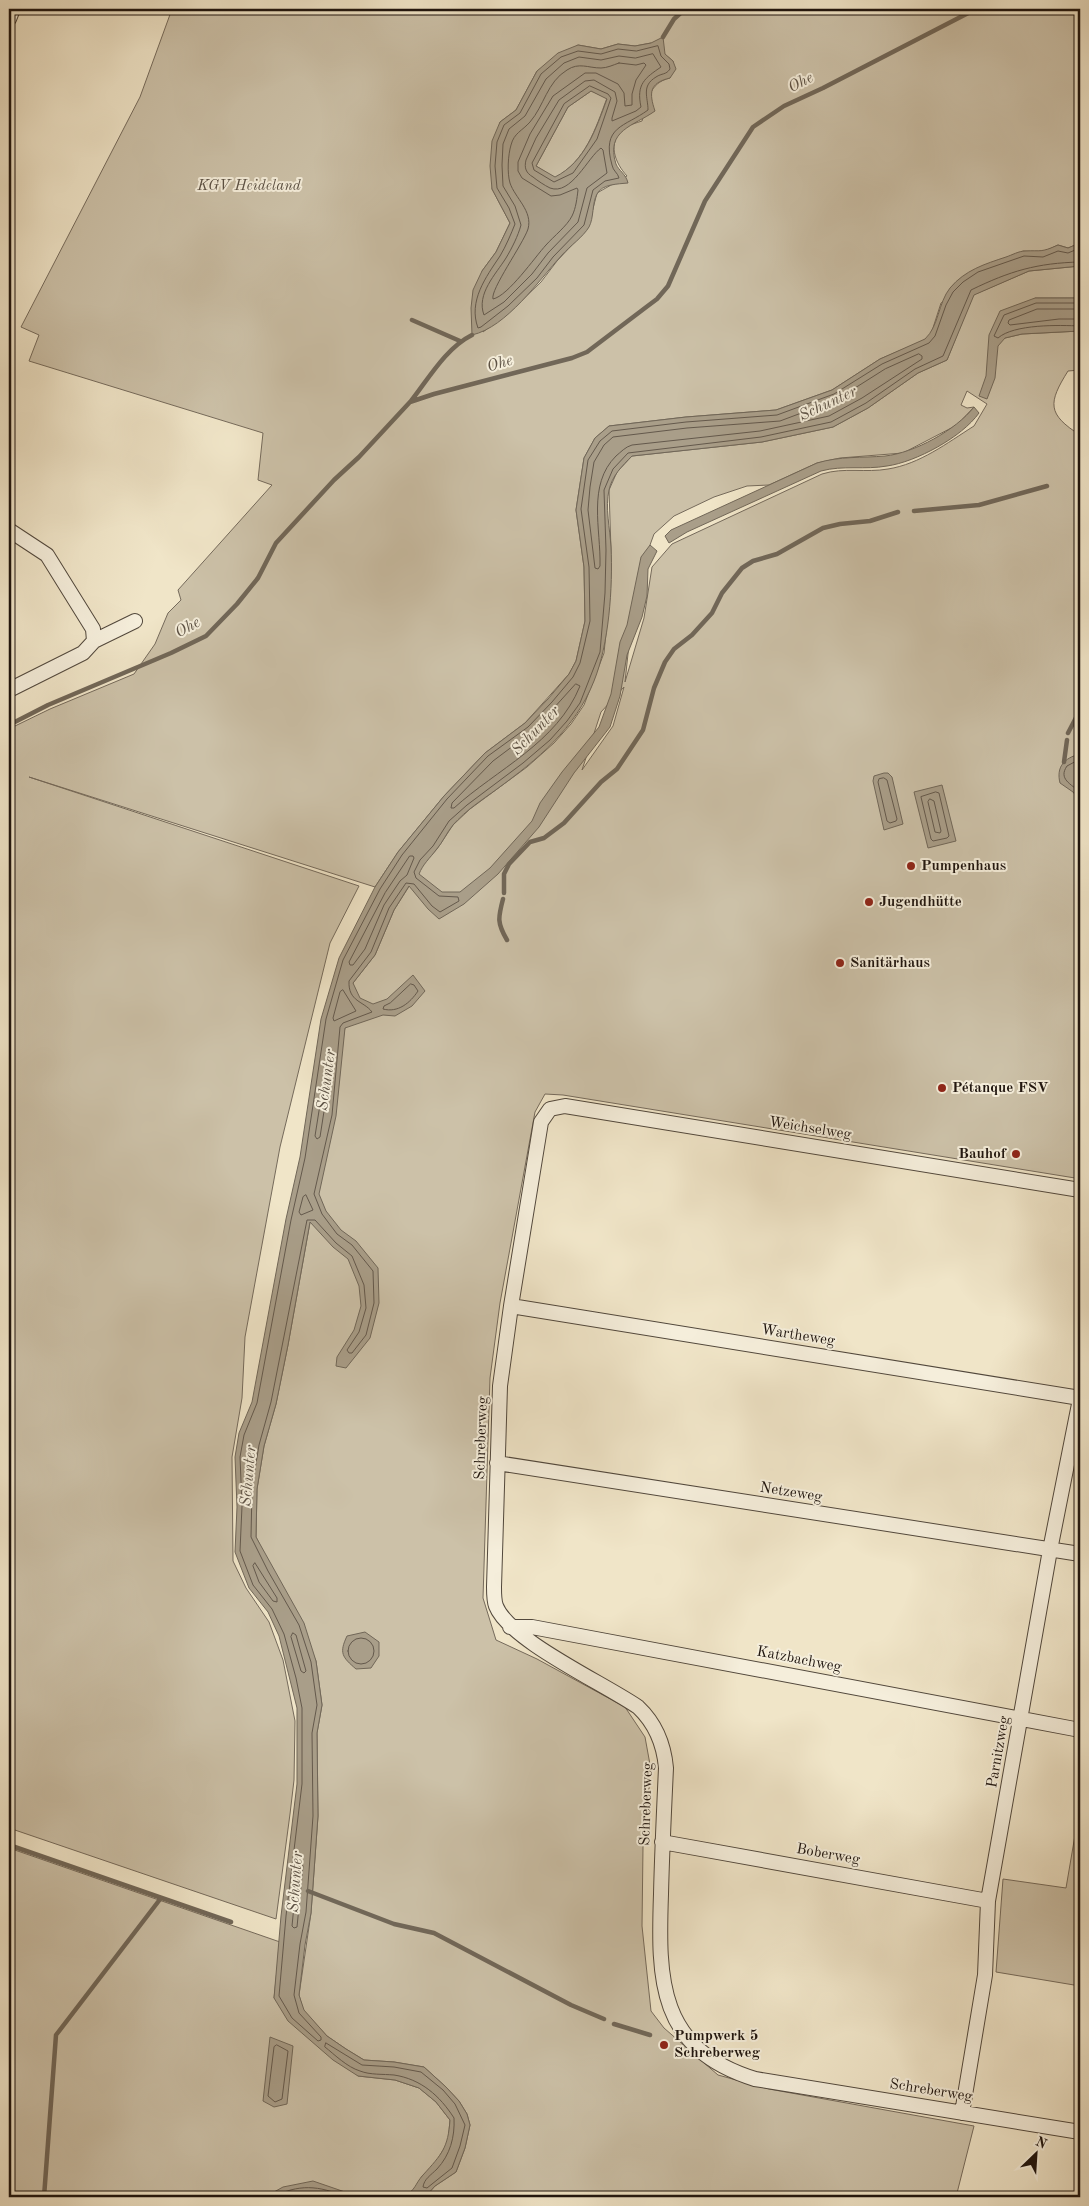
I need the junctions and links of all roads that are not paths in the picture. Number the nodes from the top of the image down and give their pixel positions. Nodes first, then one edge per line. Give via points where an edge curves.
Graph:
1 (13, 9) edge
2 (9, 19) edge
3 (9, 530) edge
4 (135, 621) dead end
5 (94, 641) junction
6 (9, 690) edge
7 (541, 1122) joint
8 (1080, 1190) edge
9 (511, 1306) junction
10 (1080, 1399) edge
11 (497, 1463) junction
12 (1050, 1550) junction
13 (1080, 1554) edge
14 (510, 1627) junction
15 (1021, 1719) junction
16 (1080, 1730) edge
17 (662, 1842) junction
18 (988, 1900) junction
19 (962, 2113) junction
20 (1080, 2132) edge

1 - 2 street
3 - 5 street via 46,554 93,629
4 - 5 street
5 - 6 street via 83,653
7 - 8 street, Weichselweg via 550,1109 565,1106
7 - 9 street, Schreberweg
9 - 10 street, Wartheweg
9 - 11 street, Schreberweg via 500,1386
10 - 12 street, Parnitzweg
11 - 12 street, Netzeweg
11 - 14 street, Schreberweg via 495,1606
12 - 13 street, Netzeweg
12 - 15 street, Parnitzweg
14 - 15 street, Katzbachweg via 532,1627
14 - 17 street, Schreberweg via 537,1647 630,1702 650,1721 665,1758
15 - 16 street, Katzbachweg
15 - 18 street, Parnitzweg
17 - 18 street, Boberweg
17 - 19 street, Schreberweg via 660,1961 664,1991 678,2025 709,2058 754,2079
18 - 19 street, Parnitzweg via 984,1975
19 - 20 street, Schreberweg

